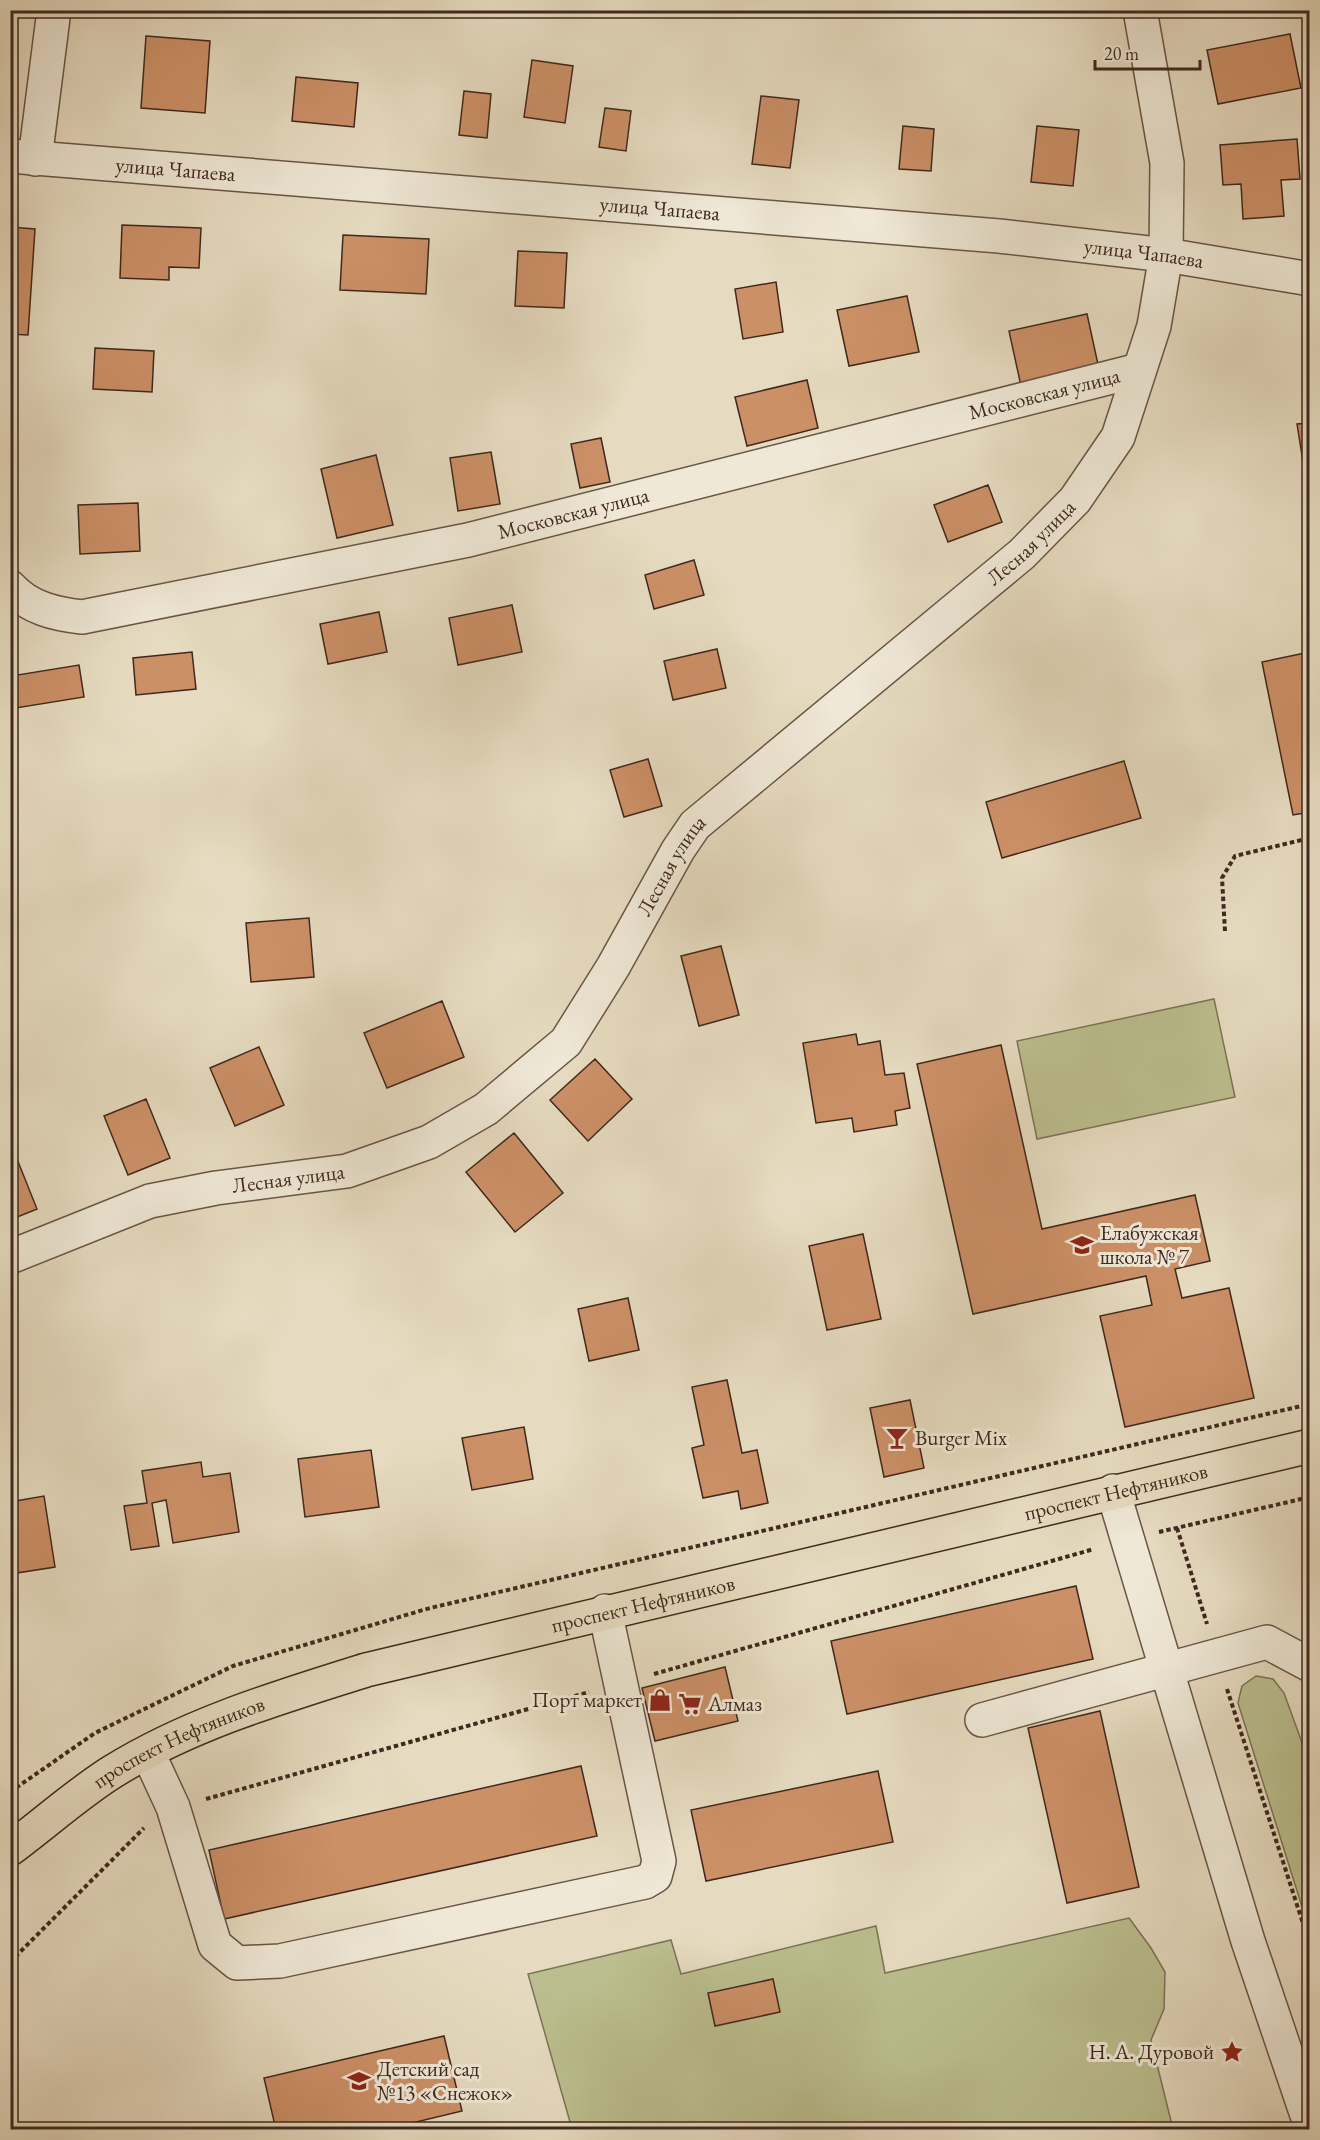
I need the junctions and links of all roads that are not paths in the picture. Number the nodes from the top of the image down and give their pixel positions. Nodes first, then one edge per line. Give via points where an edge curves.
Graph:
1 (54, 10) edge
2 (1140, 10) edge
3 (23, 158) edge
4 (1166, 255) junction
5 (1310, 279) edge
6 (1139, 370) junction
7 (10, 587) edge
8 (10, 1257) edge
9 (1310, 1446) edge
10 (1113, 1491) junction
11 (605, 1611) junction
12 (1310, 1665) edge
13 (1167, 1670) junction
14 (982, 1720) dead end
15 (148, 1753) junction
16 (10, 1849) edge
17 (1310, 2124) edge

1 - 3 street
2 - 4 street, Лесная улица via 1167,163
3 - 4 street, улица Чапаева via 999,236
4 - 5 street, улица Чапаева
4 - 6 street, Лесная улица via 1154,326
6 - 7 street, Московская улица via 468,540 82,617 37,607
6 - 8 street, Лесная улица via 1118,437 1075,500 1022,554 695,825 566,1042 486,1109 429,1142 347,1171 150,1201
9 - 10 main road, проспект Нефтяников
10 - 11 main road, проспект Нефтяников
10 - 13 street
11 - 15 main road, проспект Нефтяников via 366,1670 266,1702
11 - 15 street via 659,1862 655,1876 645,1882 280,1961 237,1963 215,1945 173,1807
12 - 13 street via 1267,1642
13 - 14 street
13 - 17 street via 1248,1941
15 - 16 main road, проспект Нефтяников via 112,1772

